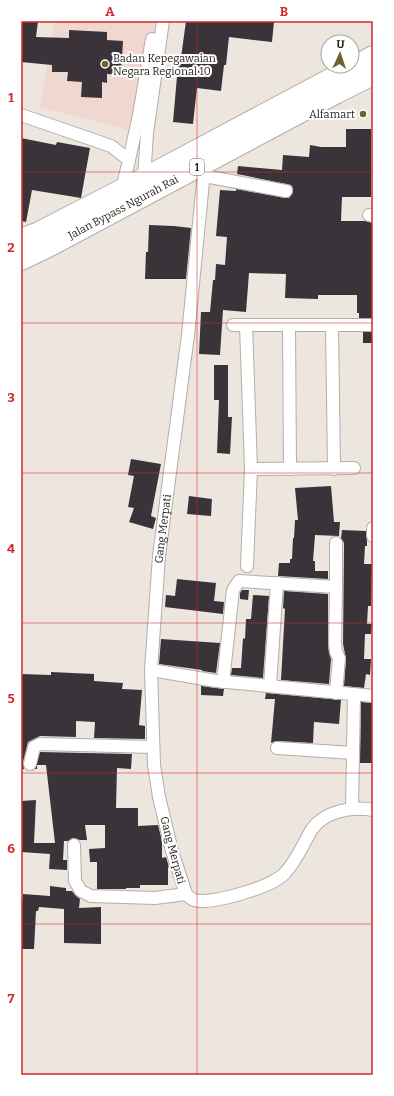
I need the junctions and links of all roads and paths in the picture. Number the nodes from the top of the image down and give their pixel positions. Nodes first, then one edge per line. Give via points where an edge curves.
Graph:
1 (155, 21) edge
2 (163, 21) edge
3 (373, 56) edge
4 (373, 75) edge
5 (333, 86) junction
6 (21, 115) edge
7 (129, 160) junction
8 (205, 168) junction
9 (144, 178) junction
10 (122, 189) junction
11 (286, 191) dead end
12 (21, 239) edge
13 (21, 260) edge
14 (289, 324) junction
15 (233, 325) dead end
16 (246, 325) junction
17 (332, 325) junction
18 (373, 325) edge
19 (334, 468) junction
20 (354, 468) dead end
21 (251, 469) junction
22 (290, 469) junction
23 (372, 528) edge
24 (373, 536) edge
25 (336, 542) dead end
26 (247, 566) dead end
27 (276, 583) junction
28 (336, 587) junction
29 (151, 670) junction
30 (223, 682) junction
31 (270, 686) junction
32 (336, 692) junction
33 (354, 694) junction
34 (373, 696) edge
35 (153, 747) junction
36 (277, 748) dead end
37 (353, 753) junction
38 (30, 764) dead end
39 (352, 809) junction
40 (373, 810) edge
41 (74, 845) dead end
42 (186, 894) junction

1 - 7 street
2 - 9 street via 147,133
3 - 5 highway, Jalan Bypass Ngurah Rai / 1
4 - 5 highway, Jalan Bypass Ngurah Rai / 1
5 - 8 highway, Jalan Bypass Ngurah Rai / 1
5 - 9 highway, Jalan Bypass Ngurah Rai / 1
6 - 7 street via 111,146
7 - 10 street
8 - 11 street
8 - 13 highway, Jalan Bypass Ngurah Rai / 1
8 - 29 street, Gang Merpati via 188,335 159,556
9 - 10 highway, Jalan Bypass Ngurah Rai / 1
10 - 12 highway, Jalan Bypass Ngurah Rai / 1
14 - 16 street
14 - 17 street
14 - 22 street
15 - 16 street
16 - 21 street
17 - 18 street
17 - 19 street
19 - 20 street
19 - 22 street
21 - 22 street
21 - 26 street
23 - 24 street
25 - 28 street
27 - 28 street
27 - 30 street via 240,581 233,590
27 - 31 street
28 - 32 street via 335,644 339,658
29 - 30 street
29 - 35 street, Gang Merpati
30 - 31 street
31 - 32 street
32 - 33 street
33 - 34 street
33 - 37 street
35 - 38 street via 40,744 34,747
35 - 42 street, Gang Merpati via 159,797
36 - 37 street
37 - 39 street
39 - 40 street
39 - 42 street via 334,813 319,822 284,874 269,884 224,898 208,900 193,900
41 - 42 street via 75,881 81,891 91,896 155,898

